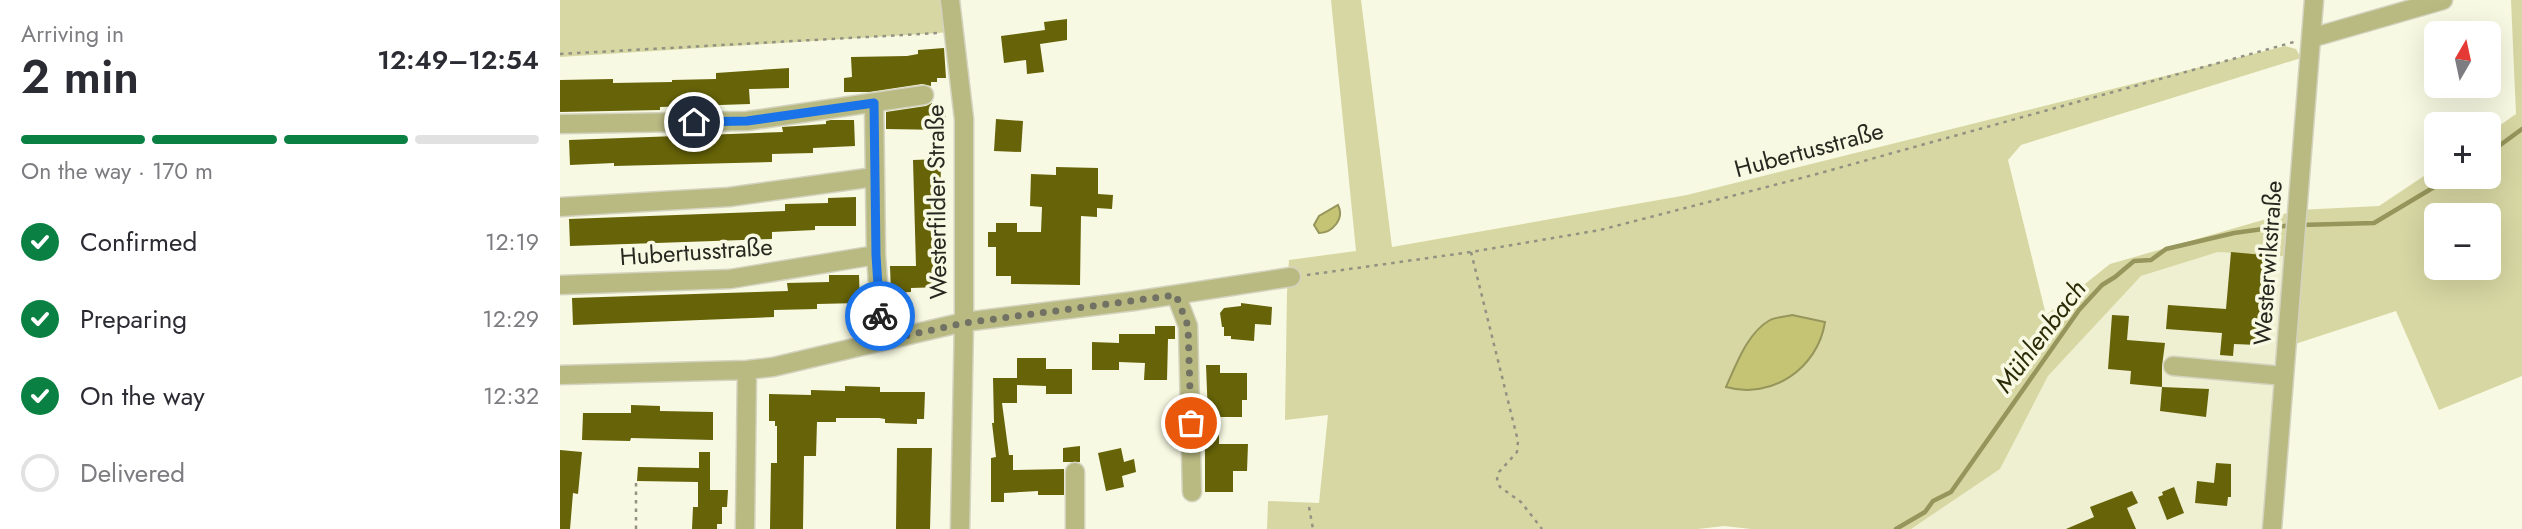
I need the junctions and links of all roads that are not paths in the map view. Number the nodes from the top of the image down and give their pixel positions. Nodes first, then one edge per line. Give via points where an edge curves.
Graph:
1 (950, 0) edge
2 (2314, 0) edge
3 (2443, 0) edge
4 (2311, 38) junction
5 (924, 95) dead end
6 (874, 103) junction
7 (560, 124) edge
8 (874, 177) junction
9 (560, 207) edge
10 (876, 255) junction
11 (1291, 277) road end
12 (560, 285) edge
13 (1176, 295) junction
14 (964, 323) junction
15 (882, 341) junction
16 (2172, 366) dead end
17 (747, 370) junction
18 (560, 374) edge
19 (2284, 376) junction
20 (1075, 472) dead end
21 (1192, 492) dead end
22 (745, 529) edge
23 (960, 529) edge
24 (1075, 529) edge
25 (2272, 529) edge

1 - 14 street, Westerfilder Straße via 964,119
2 - 4 street, Westerwikstraße
3 - 4 street
4 - 19 street, Westerwikstraße
5 - 6 street
6 - 7 street via 747,121
6 - 8 street
8 - 9 street via 729,197
8 - 10 street
10 - 12 street, Hubertusstraße via 730,279
10 - 15 street
11 - 13 street
13 - 14 street
13 - 21 street via 1188,326
14 - 15 street
14 - 23 street, Westerfilder Straße
15 - 17 street
16 - 19 street
17 - 18 street
17 - 22 street
19 - 25 street, Westerwikstraße
20 - 24 street

